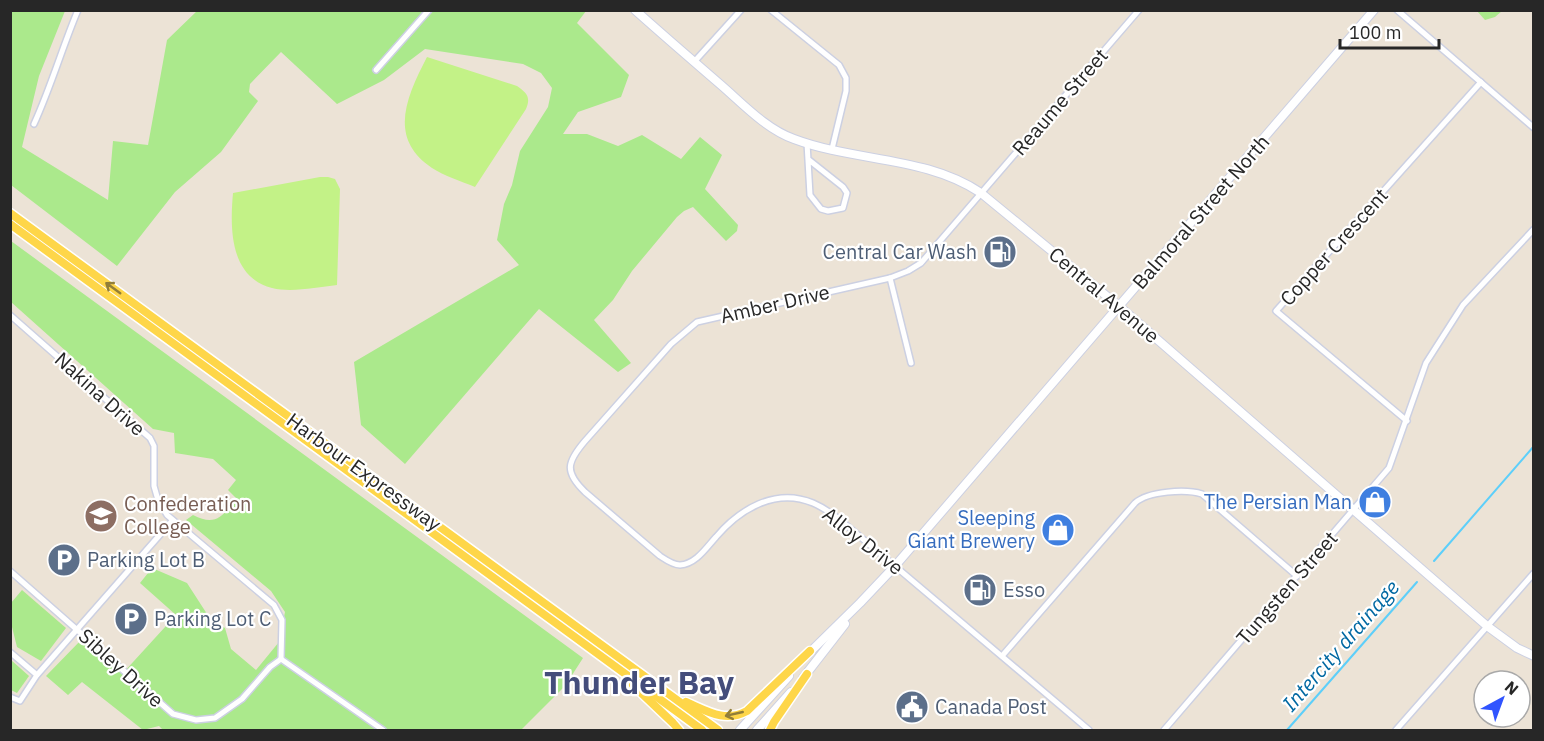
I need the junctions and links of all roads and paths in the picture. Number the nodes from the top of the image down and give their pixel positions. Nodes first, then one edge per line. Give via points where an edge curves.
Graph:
1 (78, 10) edge
2 (429, 10) edge
3 (634, 10) edge
4 (741, 10) edge
5 (771, 10) edge
6 (1139, 10) edge
7 (1374, 10) edge
8 (1397, 10) edge
9 (694, 62) junction
10 (376, 70) dead end
11 (1481, 82) junction
12 (34, 124) dead end
13 (1533, 128) edge
14 (807, 143) junction
15 (832, 149) junction
16 (809, 159) junction
17 (981, 193) junction
18 (10, 213) edge
19 (10, 224) edge
20 (1533, 229) edge
21 (890, 278) junction
22 (1120, 307) junction
23 (10, 315) edge
24 (911, 363) dead end
25 (1407, 421) junction
26 (585, 441) joint
27 (1354, 510) junction
28 (172, 521) junction
29 (895, 566) junction
30 (10, 571) edge
31 (1533, 573) edge
32 (1297, 576) junction
33 (860, 603) junction
34 (1487, 626) junction
35 (78, 629) junction
36 (810, 651) junction
37 (10, 652) edge
38 (1002, 656) junction
39 (1533, 656) edge
40 (604, 658) junction
41 (281, 659) junction
42 (807, 674) junction
43 (37, 675) junction
44 (669, 694) junction
45 (10, 697) edge
46 (383, 730) edge
47 (678, 730) edge
48 (702, 730) edge
49 (718, 730) edge
50 (740, 730) edge
51 (757, 730) edge
52 (770, 730) edge
53 (1089, 730) edge
54 (1164, 730) edge
55 (1395, 730) edge

1 - 12 street
2 - 10 street
3 - 9 main road, Central Avenue
4 - 9 street
5 - 15 street via 839,65 846,78
6 - 17 street, Reaume Street
7 - 22 main road, Balmoral Street North
8 - 11 street
9 - 14 main road, Central Avenue via 769,125
11 - 13 street
11 - 25 street, Copper Crescent via 1276,311
14 - 15 main road, Central Avenue
14 - 16 street
15 - 17 main road, Central Avenue via 934,171 967,183
16 - 16 street via 810,195 828,212 843,208 847,193 843,187
17 - 21 street, Amber Drive via 921,262
17 - 22 main road, Central Avenue
44 -> 18 main road, Harbour Expressway
19 - 40 main road, Harbour Expressway
20 - 25 street, Tungsten Street via 1463,305 1426,363
21 - 24 street
21 - 26 street, Amber Drive via 697,322 670,344
22 - 27 main road, Central Avenue
22 - 29 main road, Balmoral Street North
23 - 28 street, Nakina Drive via 150,438 154,446 156,493
25 - 27 street, Tungsten Street via 1389,468
26 - 29 street, Alloy Drive via 570,464 570,474 576,483 669,562 679,565 699,557 727,524 748,507 790,498 813,503 831,513
27 - 32 street, Tungsten Street
27 - 34 main road, Central Avenue
28 - 35 street
28 - 41 street via 274,605 282,620
29 - 33 main road, Balmoral Street North
29 - 38 street, Alloy Drive
30 - 35 street, Sibley Drive
31 - 34 street
32 - 38 street via 1202,494 1145,496
32 - 54 street, Tungsten Street
33 - 36 main road, Balmoral Street North
33 - 42 main road, Balmoral Street North
34 - 39 main road, Central Avenue
34 - 55 street
35 - 41 street, Sibley Drive via 173,714 196,720 215,718 242,699
35 - 43 street
36 -> 44 main road via 739,715 718,716
36 - 50 main road, Balmoral Street North
37 - 43 street
38 - 53 street, Alloy Drive
40 - 47 main road
40 - 48 main road, Harbour Expressway
41 - 46 street
42 - 51 main road, Balmoral Street North
42 - 52 main road
43 - 45 street via 20,701
44 - 49 main road, Harbour Expressway

